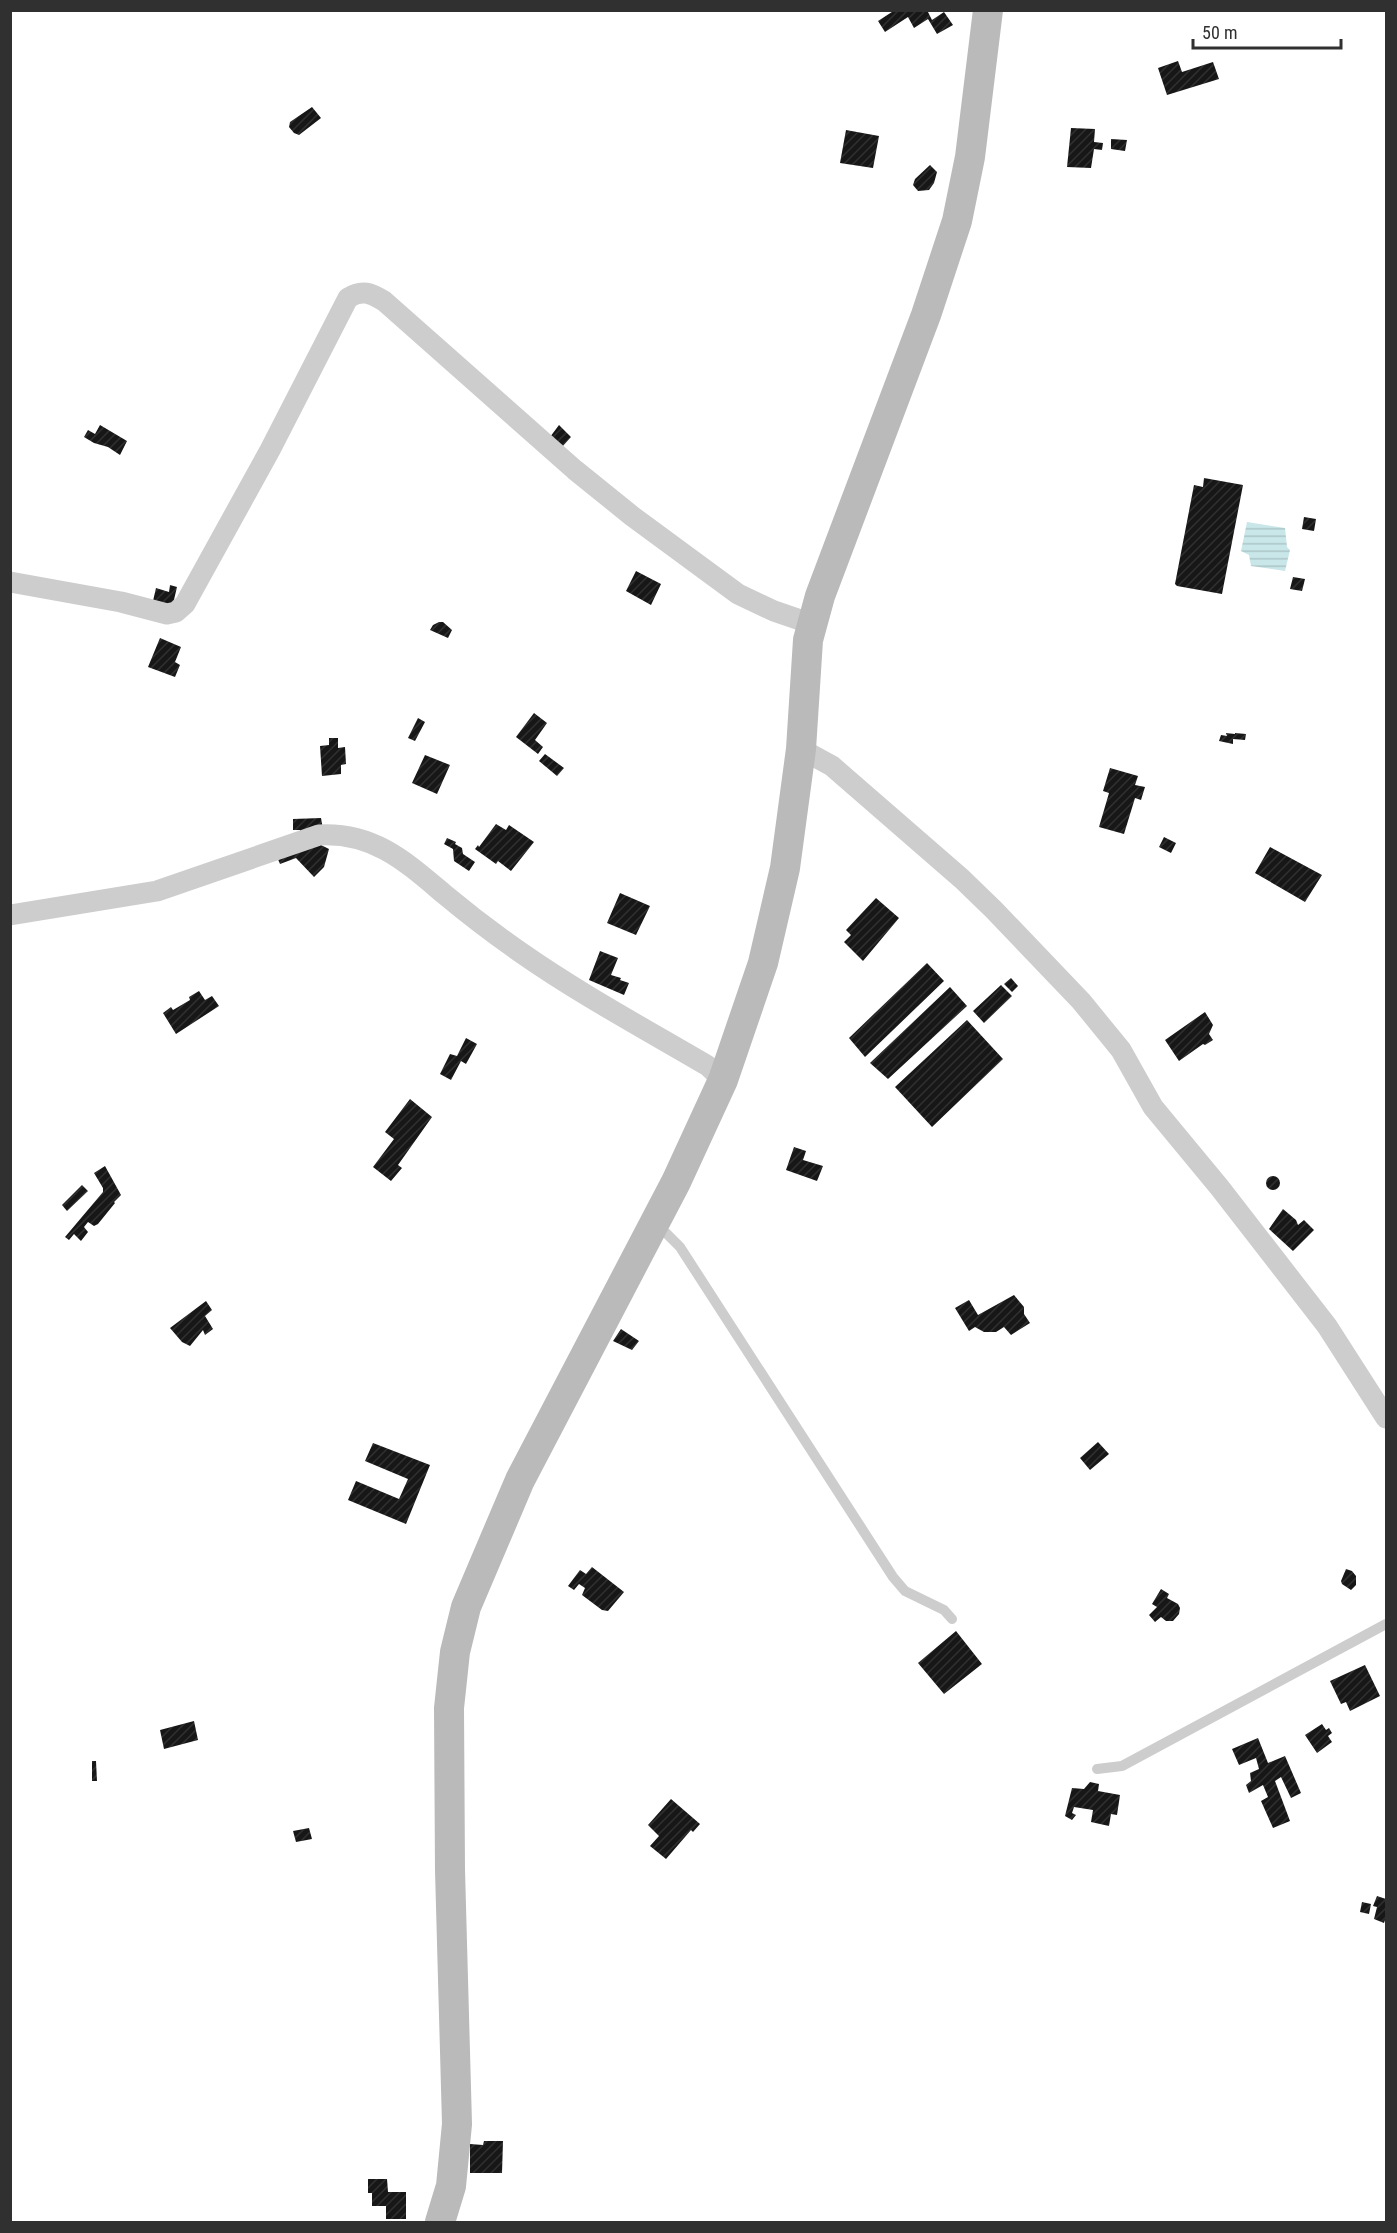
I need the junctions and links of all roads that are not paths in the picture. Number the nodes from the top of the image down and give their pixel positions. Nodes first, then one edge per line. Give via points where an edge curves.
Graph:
1 (988, 10) edge
2 (10, 582) edge
3 (812, 624) junction
4 (801, 749) junction
5 (10, 915) edge
6 (723, 1080) junction
7 (654, 1226) junction
8 (1386, 1418) edge
9 (952, 1619) dead end
10 (1386, 1624) edge
11 (1097, 1769) dead end
12 (440, 2223) edge

1 - 3 main road via 970,157 957,220
2 - 3 street via 167,614 176,612 185,604 270,450 348,298 369,292 575,470 660,537 738,594
3 - 4 main road
4 - 6 main road via 785,868 766,952
4 - 8 street via 832,766 962,879 1081,1001 1120,1050 1153,1107 1327,1326
5 - 6 street via 157,891 320,835 355,837 414,867 519,952 708,1066
6 - 7 main road
7 - 9 lane via 680,1247 893,1576 905,1591 945,1610
7 - 12 main road via 520,1480 466,1607 455,1652 448,1708 457,2124 452,2186
10 - 11 lane via 1122,1766

